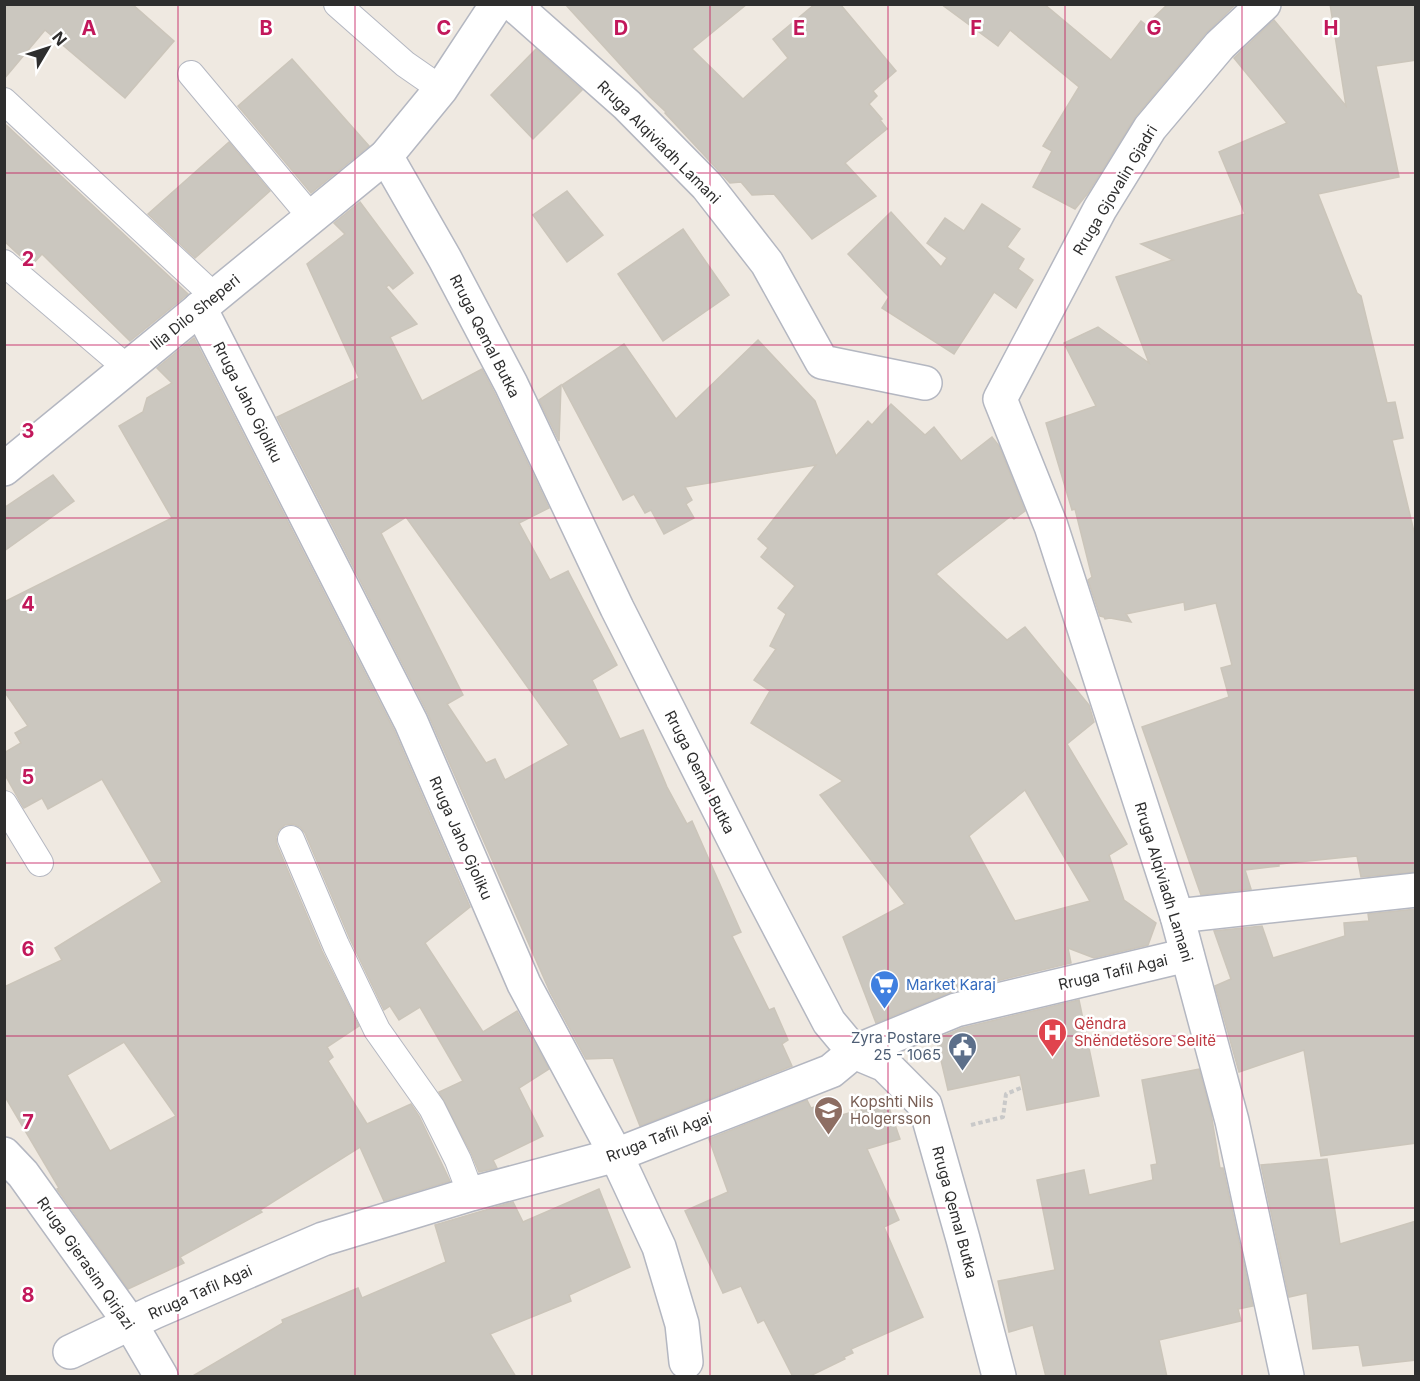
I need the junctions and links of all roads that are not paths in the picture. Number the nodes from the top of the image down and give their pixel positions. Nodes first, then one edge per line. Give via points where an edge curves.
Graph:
1 (337, 4) edge
2 (497, 4) edge
3 (513, 4) edge
4 (1264, 4) edge
5 (191, 74) dead end
6 (441, 89) junction
7 (4, 101) edge
8 (386, 156) junction
9 (311, 217) junction
10 (4, 262) edge
11 (207, 302) junction
12 (127, 368) junction
13 (925, 384) dead end
14 (1000, 399) joint
15 (4, 469) edge
16 (4, 804) edge
17 (291, 839) dead end
18 (40, 863) dead end
19 (1416, 890) edge
20 (1177, 916) junction
21 (1187, 955) junction
22 (854, 1052) junction
23 (4, 1154) edge
24 (616, 1155) junction
25 (471, 1194) junction
26 (130, 1323) junction
27 (70, 1352) dead end
28 (681, 1369) edge
29 (160, 1377) edge
30 (999, 1377) edge
31 (1287, 1377) edge

1 - 6 lane via 405,64
2 - 6 street, Ilia Dilo Sheperi
3 - 13 street, Rruga Alqiviadh Lamani via 627,105 707,186 767,263 822,362
4 - 14 street, Rruga Gjovalin Gjadri via 1220,45 1150,128 1100,209
5 - 9 lane
6 - 8 street, Ilia Dilo Sheperi
7 - 11 lane
8 - 9 street, Ilia Dilo Sheperi
8 - 22 street, Rruga Qemal Butka via 511,384 617,608 751,873 829,1022
9 - 11 street, Ilia Dilo Sheperi
10 - 12 lane
11 - 12 street, Ilia Dilo Sheperi
11 - 24 street, Rruga Jaho Gjoliku via 411,722 524,984
12 - 15 street, Ilia Dilo Sheperi
14 - 20 street, Rruga Alqiviadh Lamani via 1051,526
16 - 18 lane
17 - 25 lane via 377,1030 432,1108
19 - 20 street
20 - 21 street, Rruga Alqiviadh Lamani
21 - 22 street, Rruga Tafil Agai via 956,1010
21 - 31 street, Rruga Alqiviadh Lamani via 1232,1121
22 - 24 street, Rruga Tafil Agai via 831,1071
22 - 30 street, Rruga Qemal Butka via 885,1065 925,1105
23 - 26 street, Rruga Gjerasim Qirjazi via 23,1174
24 - 25 street, Rruga Tafil Agai
24 - 28 street, Rruga Jaho Gjoliku via 658,1247 682,1323
25 - 26 street, Rruga Tafil Agai via 322,1239
26 - 27 street, Rruga Tafil Agai
26 - 29 street, Rruga Gjerasim Qirjazi

